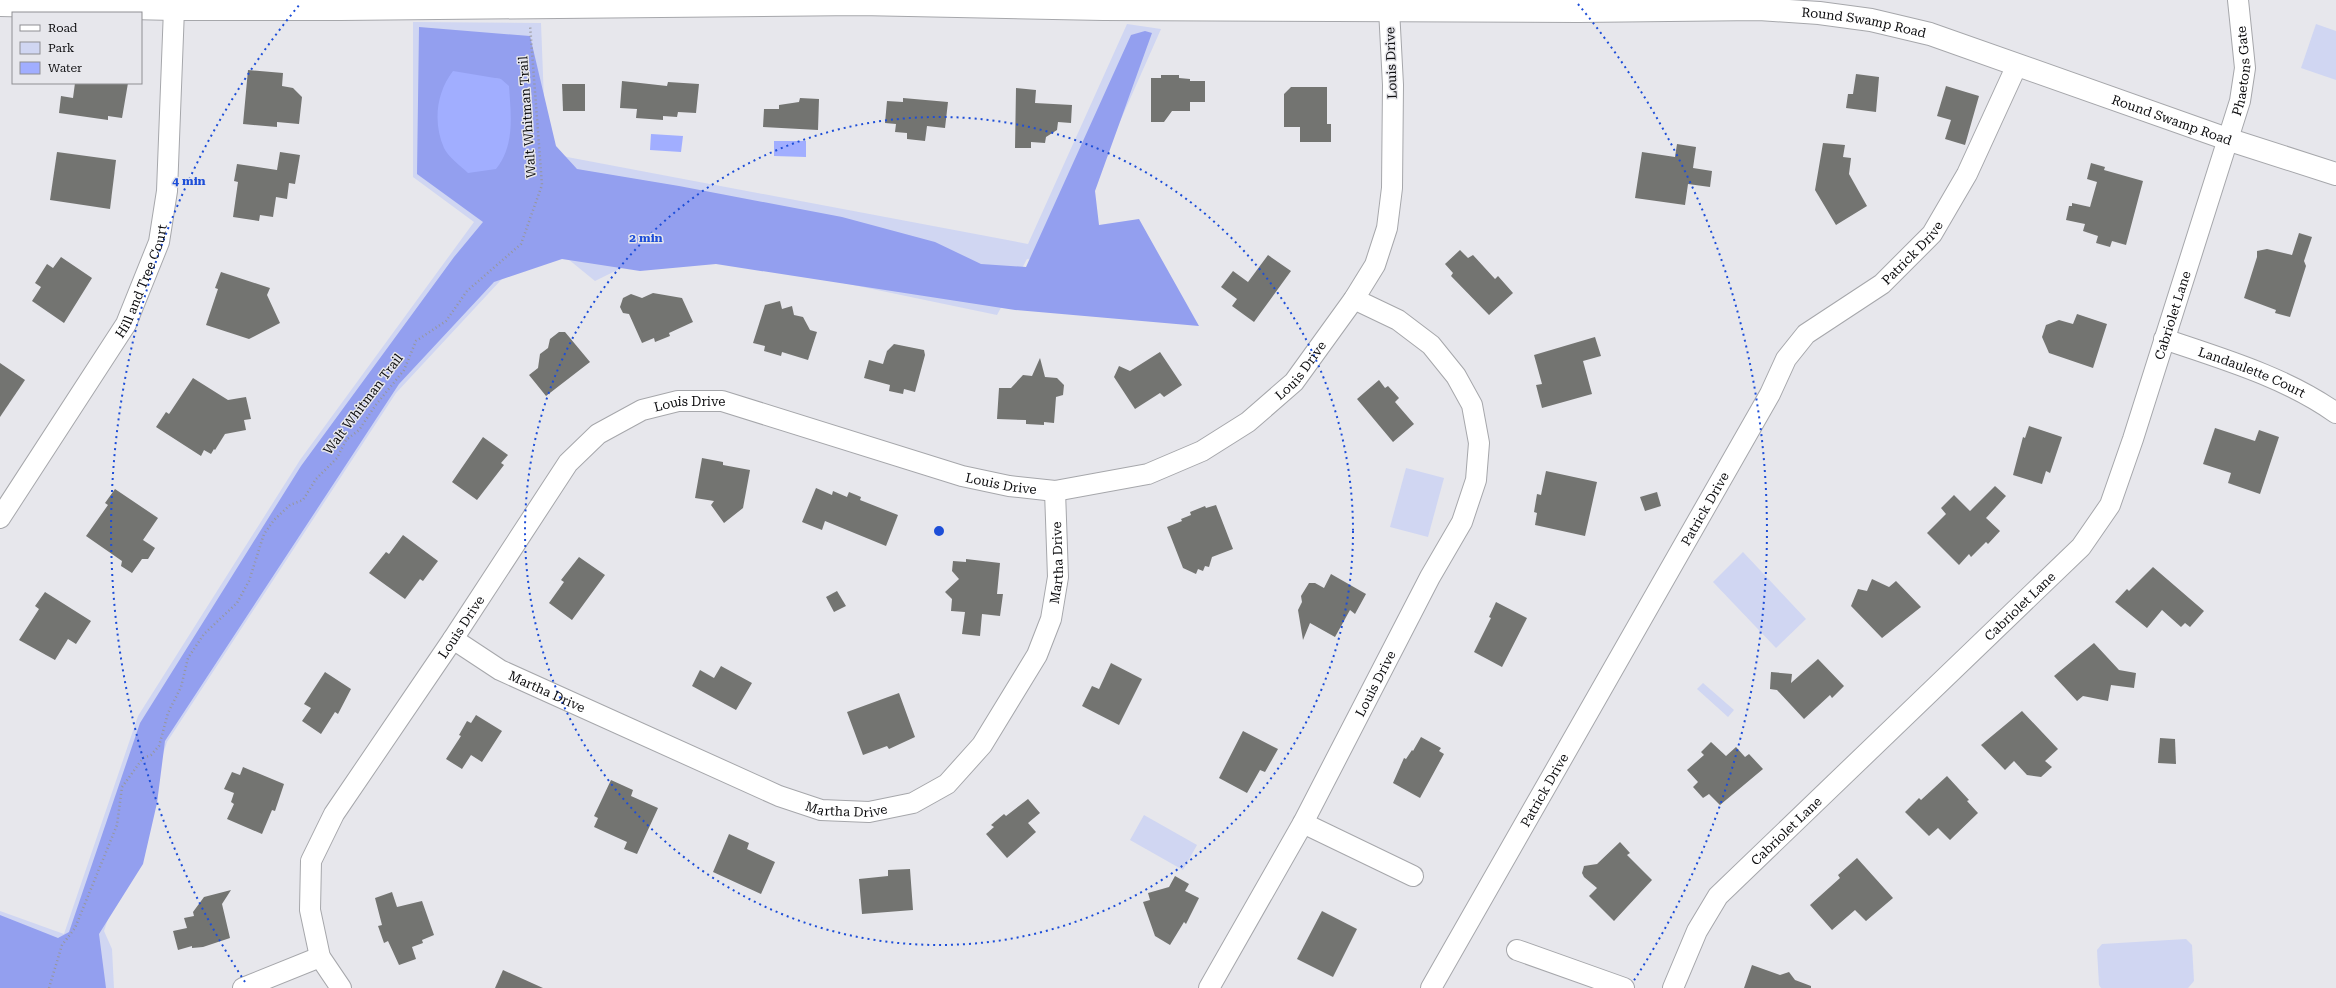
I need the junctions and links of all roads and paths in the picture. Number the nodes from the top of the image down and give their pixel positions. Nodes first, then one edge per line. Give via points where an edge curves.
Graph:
1 (2238, 0) edge
2 (121, 4) edge
3 (0, 5) edge
4 (1489, 6) edge
5 (174, 9) junction
6 (1389, 10) junction
7 (530, 18) dead end
8 (2016, 65) junction
9 (2230, 140) junction
10 (2336, 174) edge
11 (1354, 299) junction
12 (2164, 339) junction
13 (2336, 414) edge
14 (1056, 491) junction
15 (0, 518) edge
16 (453, 639) junction
17 (1303, 823) junction
18 (1413, 876) dead end
19 (1517, 950) dead end
20 (320, 957) junction
21 (49, 988) edge
22 (243, 988) edge
23 (341, 988) edge
24 (1209, 988) edge
25 (1431, 988) edge
26 (1624, 988) edge
27 (1673, 988) edge

1 - 9 street, Phaetons Gate via 2244,68 2240,101
2 - 3 street, Round Swamp Road
2 - 5 street, Round Swamp Road
4 - 6 street, Round Swamp Road
4 - 8 street, Round Swamp Road via 1758,9 1819,13 1871,20 1930,34
5 - 6 street, Round Swamp Road via 484,9 630,5 868,4 1103,10
5 - 15 street, Hill and Tree Court via 168,191 159,242 126,324
6 - 11 street, Louis Drive via 1393,86 1392,188 1387,228 1375,265
7 - 21 path, Walt Whitman Trail via 542,185 521,244 467,291 446,322 416,341 404,370 359,430 346,440 337,458 316,479 303,500 290,505 264,534 249,581 237,603 204,634 188,658 181,687 168,713 159,746 151,755 143,758 122,787 117,825 76,928 62,945
8 - 9 street, Round Swamp Road
8 - 25 street, Patrick Drive via 1967,174 1932,234 1882,284 1806,334 1786,359 1766,400
9 - 10 street, Round Swamp Road
9 - 12 street, Cabriolet Lane
11 - 14 street, Louis Drive via 1294,382 1248,422 1202,451 1148,474
11 - 17 street, Louis Drive via 1404,325 1431,345 1456,376 1472,405 1478,443 1476,480 1462,522 1430,577
12 - 13 street, Landaulette Court via 2230,361 2281,382
12 - 27 street, Cabriolet Lane via 2110,505 2080,547 1718,896 1697,931
14 - 16 street, Louis Drive via 1010,486 962,476 722,400 678,401 642,410 598,434 568,463
14 - 16 street, Martha Drive via 1058,577 1051,619 1037,655 982,745 947,784 913,803 868,812 821,810 779,796 500,670
16 - 20 street, Louis Drive via 334,814 311,861 310,910
17 - 18 street
17 - 24 street, Louis Drive
19 - 26 street
20 - 22 street
20 - 23 street, Louis Drive

